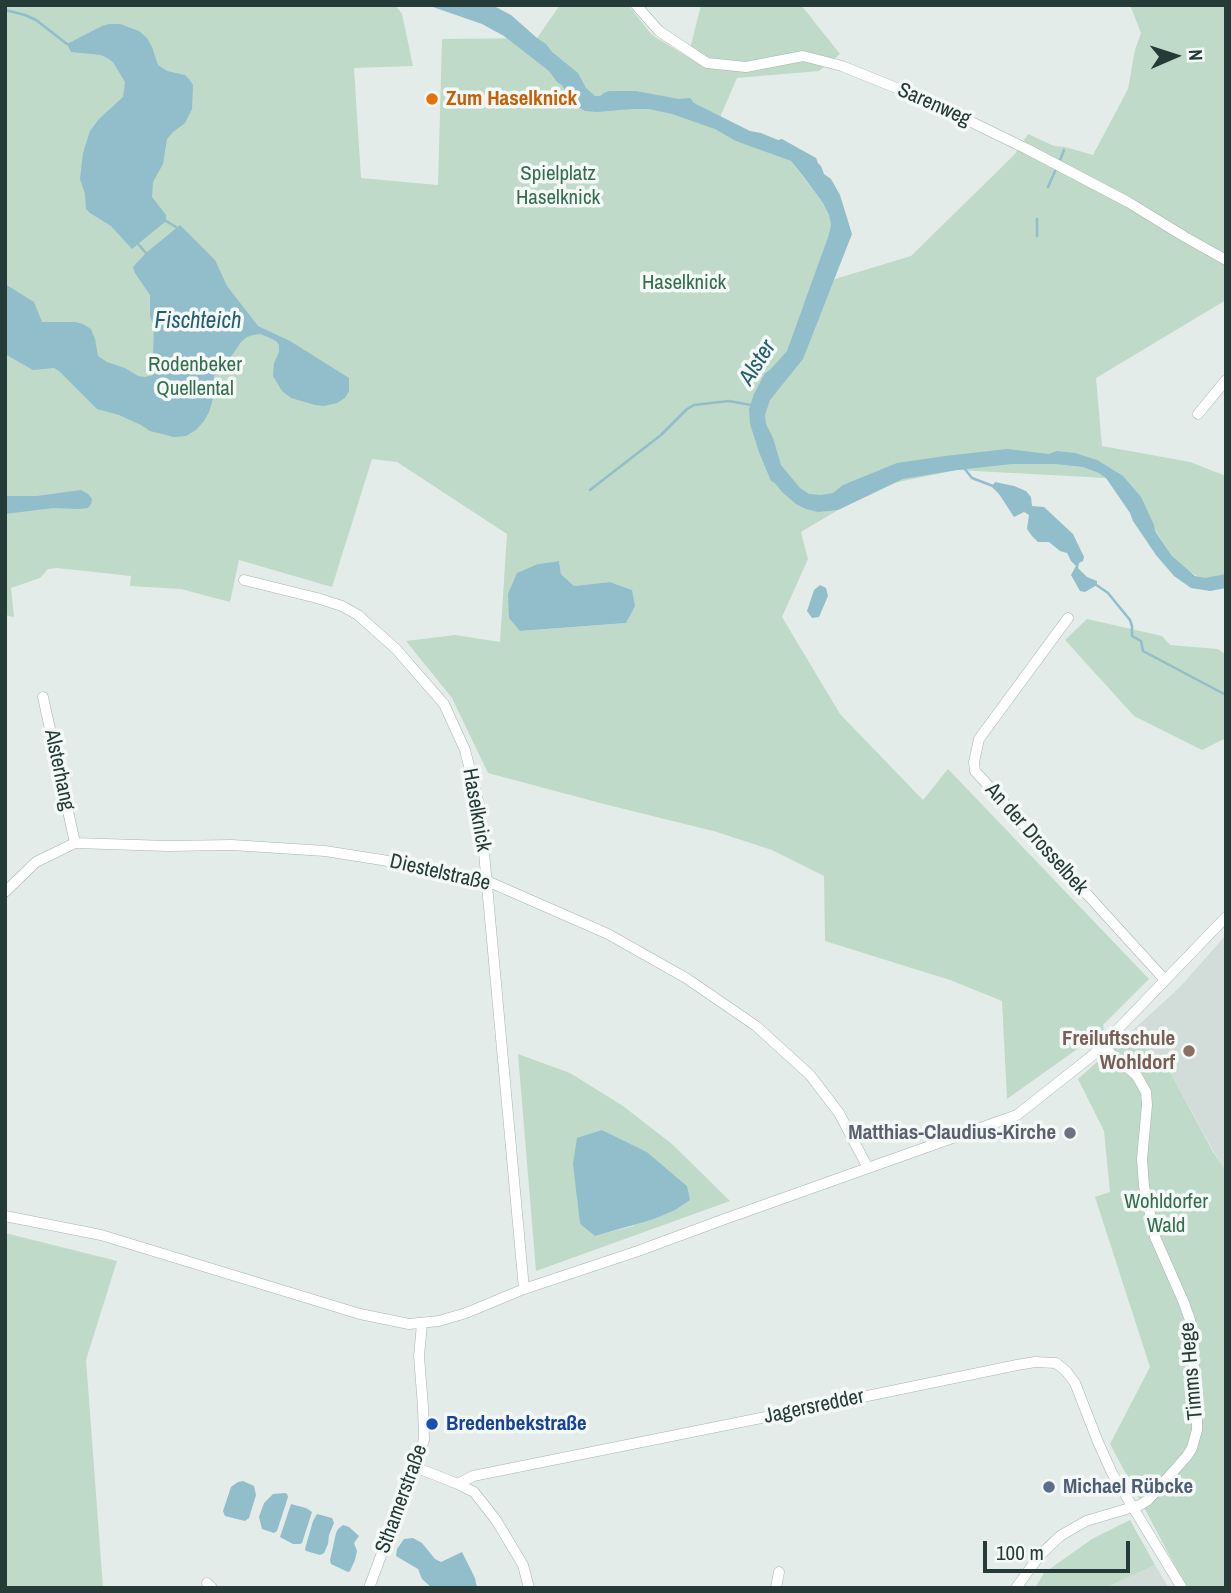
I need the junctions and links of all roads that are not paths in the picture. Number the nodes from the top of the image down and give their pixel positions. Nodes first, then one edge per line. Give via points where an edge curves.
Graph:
1 (636, 5) edge
2 (1226, 260) edge
3 (1226, 380) edge
4 (1198, 414) dead end
5 (244, 580) dead end
6 (1068, 618) dead end
7 (43, 697) dead end
8 (75, 844) junction
9 (487, 881) junction
10 (5, 892) edge
11 (1226, 918) edge
12 (1165, 980) junction
13 (1102, 1046) junction
14 (868, 1168) junction
15 (5, 1216) edge
16 (524, 1289) junction
17 (422, 1324) junction
18 (415, 1466) junction
19 (458, 1484) junction
20 (1133, 1507) junction
21 (779, 1572) dead end
22 (369, 1588) edge
23 (529, 1588) edge
24 (776, 1588) edge
25 (1016, 1588) edge
26 (1182, 1588) edge

1 - 2 street, Sarenweg via 659,32 707,63 746,67 803,56 842,66 926,100 1128,202
3 - 4 street
5 - 9 street, Haselknick via 317,598 358,615 396,649 444,704 465,750 480,809
6 - 12 street, An der Drosselbek via 979,739 975,771
7 - 8 street, Alsterhang
8 - 9 street, Diestelstraße via 325,851
8 - 10 street, Diestelstraße via 36,862
9 - 14 street, Diestelstraße via 608,934 686,978 755,1026 810,1075 839,1113
9 - 16 street, Haselknick
11 - 12 street
12 - 13 street
13 - 14 street via 1017,1115
13 - 20 street, Timms Hege via 1138,1076 1146,1092 1144,1186 1155,1237 1190,1320 1197,1406 1192,1448 1154,1494
14 - 16 street
15 - 17 street via 101,1236 360,1314
16 - 17 street via 466,1314
17 - 18 street, Sthamerstraße via 419,1356 425,1434
18 - 19 street
18 - 22 street, Sthamerstraße
19 - 20 street, Jagersredder via 473,1476 1035,1362 1056,1363 1075,1383 1102,1452
19 - 23 street via 474,1492 496,1520 523,1565
20 - 25 street, Timms Hege via 1086,1521 1060,1535
20 - 26 street, Jagersredder
21 - 24 street

